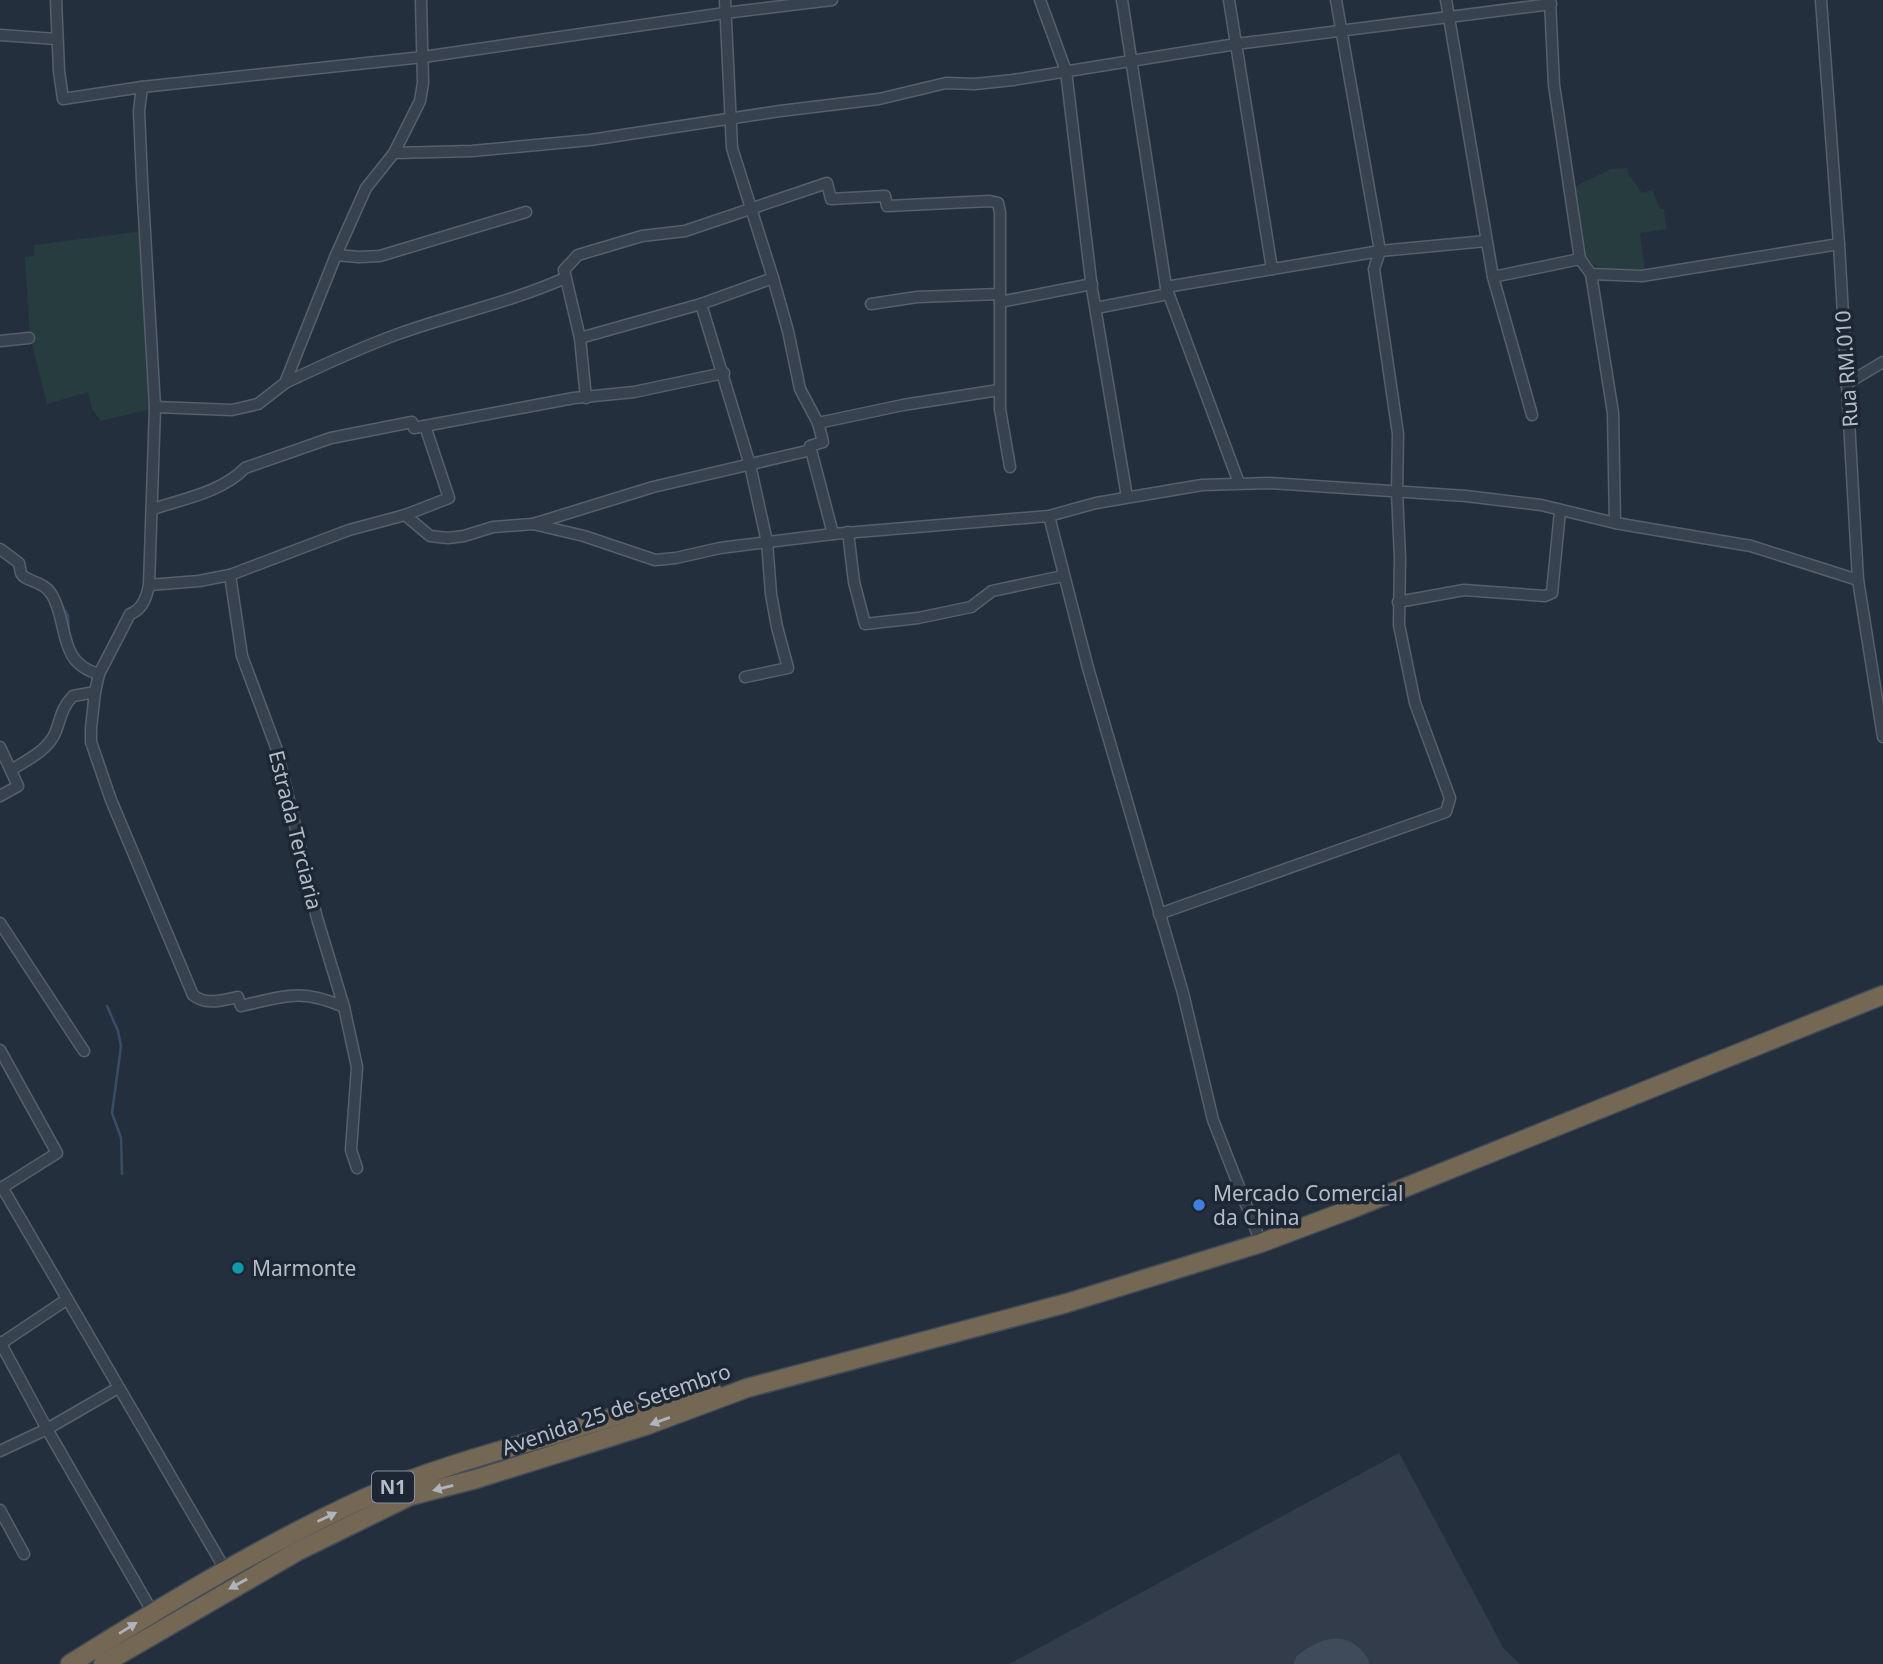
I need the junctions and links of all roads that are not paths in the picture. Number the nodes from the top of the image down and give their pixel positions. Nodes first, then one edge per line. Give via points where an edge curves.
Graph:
1 (56, 0) edge
2 (421, 0) edge
3 (725, 0) edge
4 (832, 0) edge
5 (1040, 0) edge
6 (1122, 0) edge
7 (1229, 0) edge
8 (1336, 0) edge
9 (1446, 0) edge
10 (1821, 0) edge
11 (1550, 2) edge
12 (725, 13) junction
13 (1448, 16) junction
14 (1340, 30) junction
15 (0, 35) edge
16 (56, 39) junction
17 (1236, 44) junction
18 (423, 57) junction
19 (1132, 61) junction
20 (1066, 71) junction
21 (142, 87) junction
22 (731, 118) junction
23 (394, 153) junction
24 (751, 208) junction
25 (526, 212) dead end
26 (1486, 241) junction
27 (1839, 244) junction
28 (1380, 251) junction
29 (336, 255) junction
30 (1580, 259) junction
31 (1272, 269) junction
32 (1591, 274) junction
33 (1493, 277) junction
34 (565, 278) junction
35 (773, 278) junction
36 (1092, 284) junction
37 (1167, 290) junction
38 (1000, 298) junction
39 (701, 303) junction
40 (871, 304) dead end
41 (1096, 308) junction
42 (29, 338) dead end
43 (580, 338) junction
44 (0, 341) edge
45 (1883, 362) edge
46 (724, 373) junction
47 (285, 383) junction
48 (1846, 384) junction
49 (999, 390) junction
50 (586, 398) junction
51 (155, 407) junction
52 (1532, 415) dead end
53 (818, 424) junction
54 (425, 426) junction
55 (811, 450) junction
56 (750, 465) junction
57 (1010, 467) dead end
58 (1258, 483) junction
59 (1227, 484) junction
60 (1239, 484) junction
61 (1397, 492) junction
62 (1127, 497) junction
63 (153, 509) junction
64 (1560, 511) junction
65 (405, 515) junction
66 (1049, 516) junction
67 (1615, 523) junction
68 (533, 524) junction
69 (848, 532) junction
70 (833, 534) junction
71 (767, 542) junction
72 (0, 549) edge
73 (229, 575) junction
74 (1063, 576) junction
75 (1858, 580) junction
76 (149, 585) junction
77 (1398, 602) junction
78 (99, 674) junction
79 (745, 677) dead end
80 (94, 692) junction
81 (1883, 737) edge
82 (0, 747) edge
83 (10, 770) junction
84 (0, 796) edge
85 (1159, 914) junction
86 (0, 923) edge
87 (1883, 995) edge
88 (344, 1007) junction
89 (0, 1050) edge
90 (85, 1051) dead end
91 (357, 1168) dead end
92 (1, 1188) edge
93 (1261, 1243) junction
94 (66, 1300) junction
95 (0, 1343) edge
96 (118, 1388) junction
97 (747, 1388) junction
98 (47, 1429) junction
99 (0, 1451) edge
100 (0, 1510) edge
101 (24, 1554) dead end
102 (226, 1571) junction
103 (153, 1613) junction
104 (71, 1664) edge
105 (103, 1664) edge

1 - 16 street
2 - 18 street
3 - 12 street
4 - 12 street
5 - 20 street
6 - 19 street
7 - 17 street
8 - 14 street
9 - 13 street
10 - 27 street, Rua RM.010
11 - 13 street
11 - 30 street via 1554,85
12 - 18 street
12 - 22 street
13 - 14 street
13 - 26 street
14 - 17 street
14 - 28 street
15 - 16 street
16 - 21 street via 64,99
17 - 19 street
17 - 31 street
18 - 21 street
18 - 23 street via 419,101
19 - 20 street
19 - 37 street
20 - 22 street via 975,84 946,83 879,99
20 - 36 street
21 - 51 street via 139,111
22 - 23 street via 577,141
22 - 24 street via 732,148
23 - 29 street via 366,188
24 - 34 street via 685,231 642,236 578,255 564,270
24 - 35 street
24 - 38 street via 827,184 831,199 885,197 887,206 998,203
25 - 29 street via 380,257
26 - 28 street
26 - 33 street
27 - 32 street via 1642,276
27 - 48 street, Rua RM.010
28 - 31 street
28 - 61 street via 1374,269 1398,434
29 - 47 street
30 - 32 street
30 - 33 street
31 - 37 street
32 - 67 street via 1613,413
33 - 52 street
34 - 43 street
34 - 47 street via 359,348
35 - 39 street
35 - 53 street via 800,389
36 - 38 street
36 - 41 street
37 - 41 street
37 - 60 street
38 - 40 street via 917,297
38 - 49 street
39 - 43 street
39 - 46 street
41 - 62 street
42 - 44 street
43 - 50 street
45 - 48 street
46 - 50 street
46 - 56 street
47 - 51 street via 258,404 232,410
48 - 75 street, Rua RM.010
49 - 53 street
49 - 57 street
50 - 54 street
51 - 63 street
53 - 55 street via 823,442 810,446
54 - 63 street via 414,428 412,422 331,438 245,468 203,493
54 - 65 street via 449,498
55 - 56 street
55 - 70 street
56 - 68 street via 653,487
56 - 71 street
58 - 59 street
58 - 60 street
58 - 61 street
59 - 60 street
59 - 62 street
61 - 64 street via 1479,497
61 - 77 street
62 - 66 street
63 - 76 street
64 - 67 street
64 - 77 street via 1552,593 1464,590
65 - 68 street via 430,536 448,538 493,527
65 - 73 street via 349,530
66 - 69 street
66 - 74 street
67 - 75 street via 1751,546
68 - 71 street via 656,560
69 - 70 street
69 - 74 street via 865,625 971,607 992,591
70 - 71 street
71 - 79 street via 773,605 789,668
72 - 78 street via 19,563 25,577 45,585 58,608 70,651 80,665
73 - 76 street
73 - 88 street, Estrada Terciaria via 242,656 277,750 317,918
74 - 85 street
75 - 81 street, Rua RM.010
76 - 78 street
77 - 85 street via 1415,703 1450,798 1446,812
78 - 80 street
80 - 83 street via 73,696 65,704 51,741
80 - 88 street via 91,728 96,759 193,995 212,1002 238,997 241,1006 306,994
82 - 83 street
83 - 84 street via 18,786
85 - 93 street via 1213,1120
86 - 90 street
87 - 93 highway, N1
88 - 91 street, Estrada Terciaria via 357,1067 351,1150
89 - 92 street via 57,1153
92 - 94 street
93 - 97 highway, N1 via 1067,1303
94 - 95 street
94 - 96 street
95 - 98 street
96 - 98 street
96 - 102 street
102 -> 97 highway, Avenida 25 de Setembro / N1 via 311,1524 423,1476 678,1398
97 -> 105 highway, Avenida 25 de Setembro / N1 via 632,1431 410,1496 298,1551
98 - 99 street
98 - 103 street
100 - 101 street
102 - 103 highway, Avenida 25 de Setembro / N1
104 -> 103 highway, Avenida 25 de Setembro / N1

